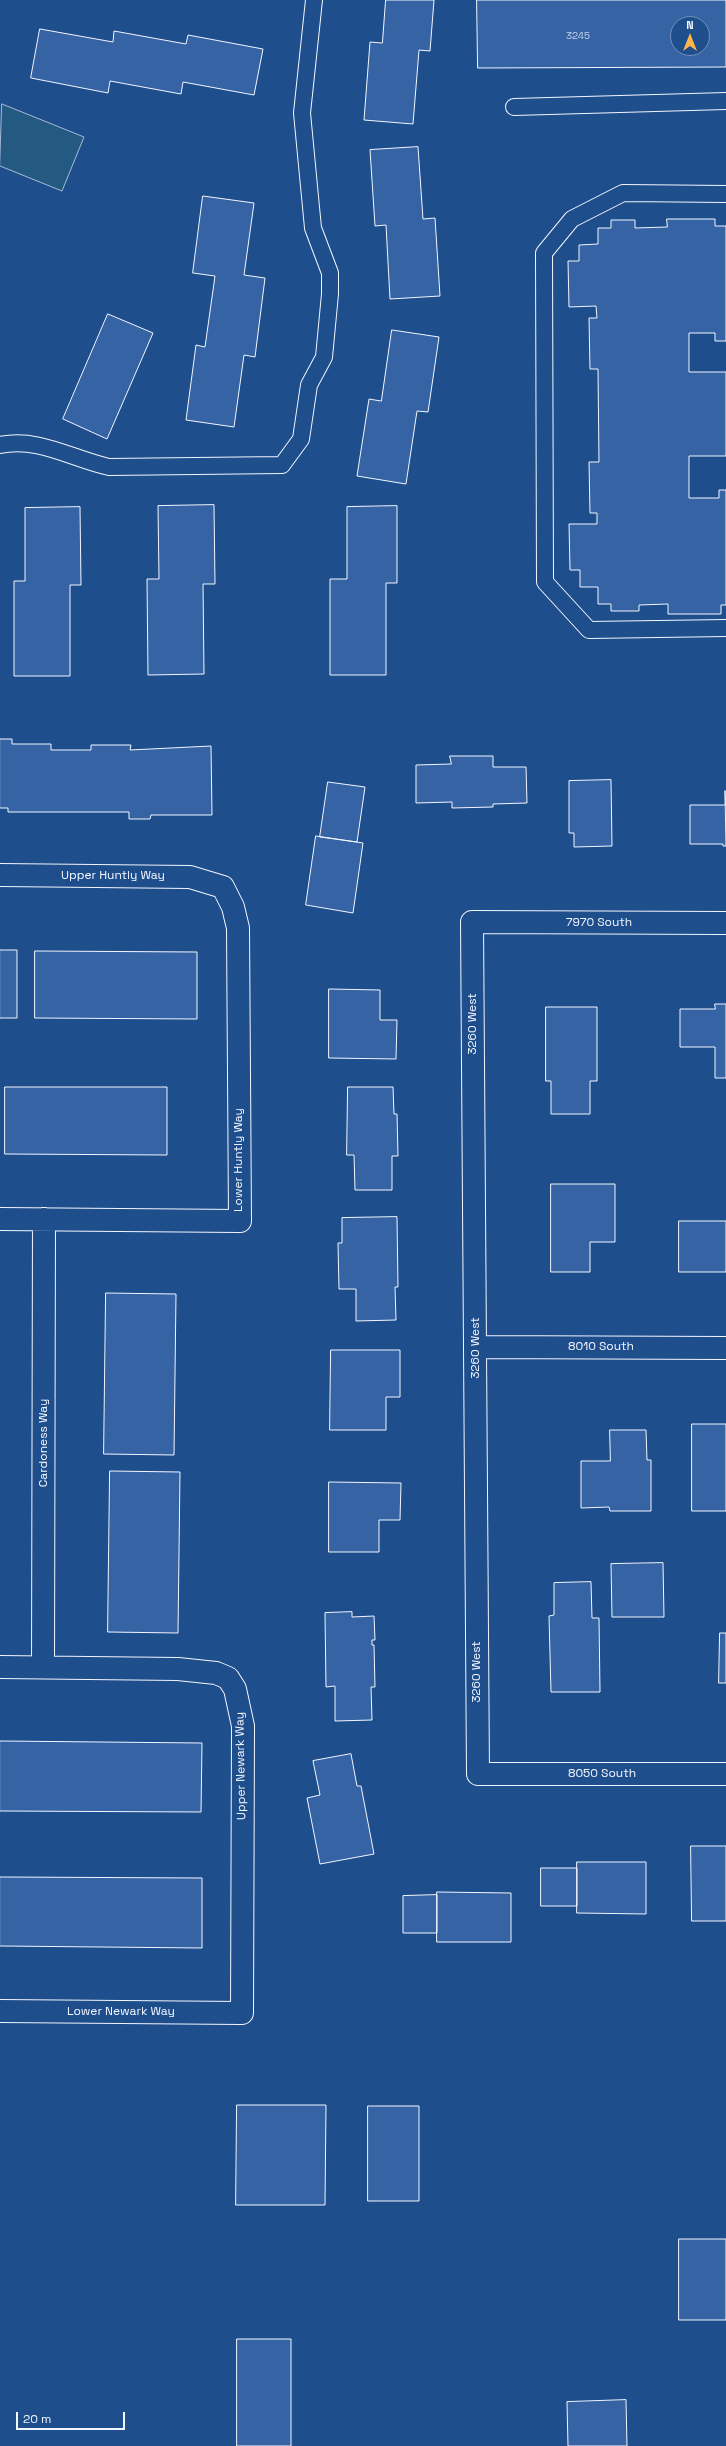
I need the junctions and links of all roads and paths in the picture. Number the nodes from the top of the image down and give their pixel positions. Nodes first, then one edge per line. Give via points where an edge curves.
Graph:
1 (314, 0) edge
2 (726, 101) edge
3 (514, 106) dead end
4 (726, 194) edge
5 (0, 445) edge
6 (726, 628) edge
7 (0, 875) edge
8 (223, 887) joint
9 (472, 922) joint
10 (726, 923) edge
11 (0, 1219) edge
12 (44, 1220) junction
13 (476, 1347) junction
14 (726, 1348) edge
15 (0, 1667) edge
16 (43, 1668) junction
17 (478, 1774) joint
18 (726, 1774) edge
19 (0, 2012) edge
20 (242, 2013) joint

1 - 5 lane via 302,113 314,228 330,273 330,294 324,358 309,385 302,439 282,465 244,466 109,467 92,464 52,448 27,443
2 - 3 lane
4 - 6 lane via 623,193 572,219 544,253 545,582 589,630
7 - 8 street, Upper Huntly Way via 190,877
8 - 12 street, Lower Huntly Way via 233,907 238,928 240,1221
9 - 10 street, 7970 South
9 - 13 street, 3260 West
11 - 12 street, Lower Huntly Way
12 - 16 street, Cardoness Way
13 - 14 street, 8010 South
13 - 17 street, 3260 West
15 - 16 street, Upper Newark Way
16 - 20 street, Upper Newark Way via 203,1670 228,1678 235,1689 243,1726
17 - 18 street, 8050 South
19 - 20 street, Lower Newark Way

